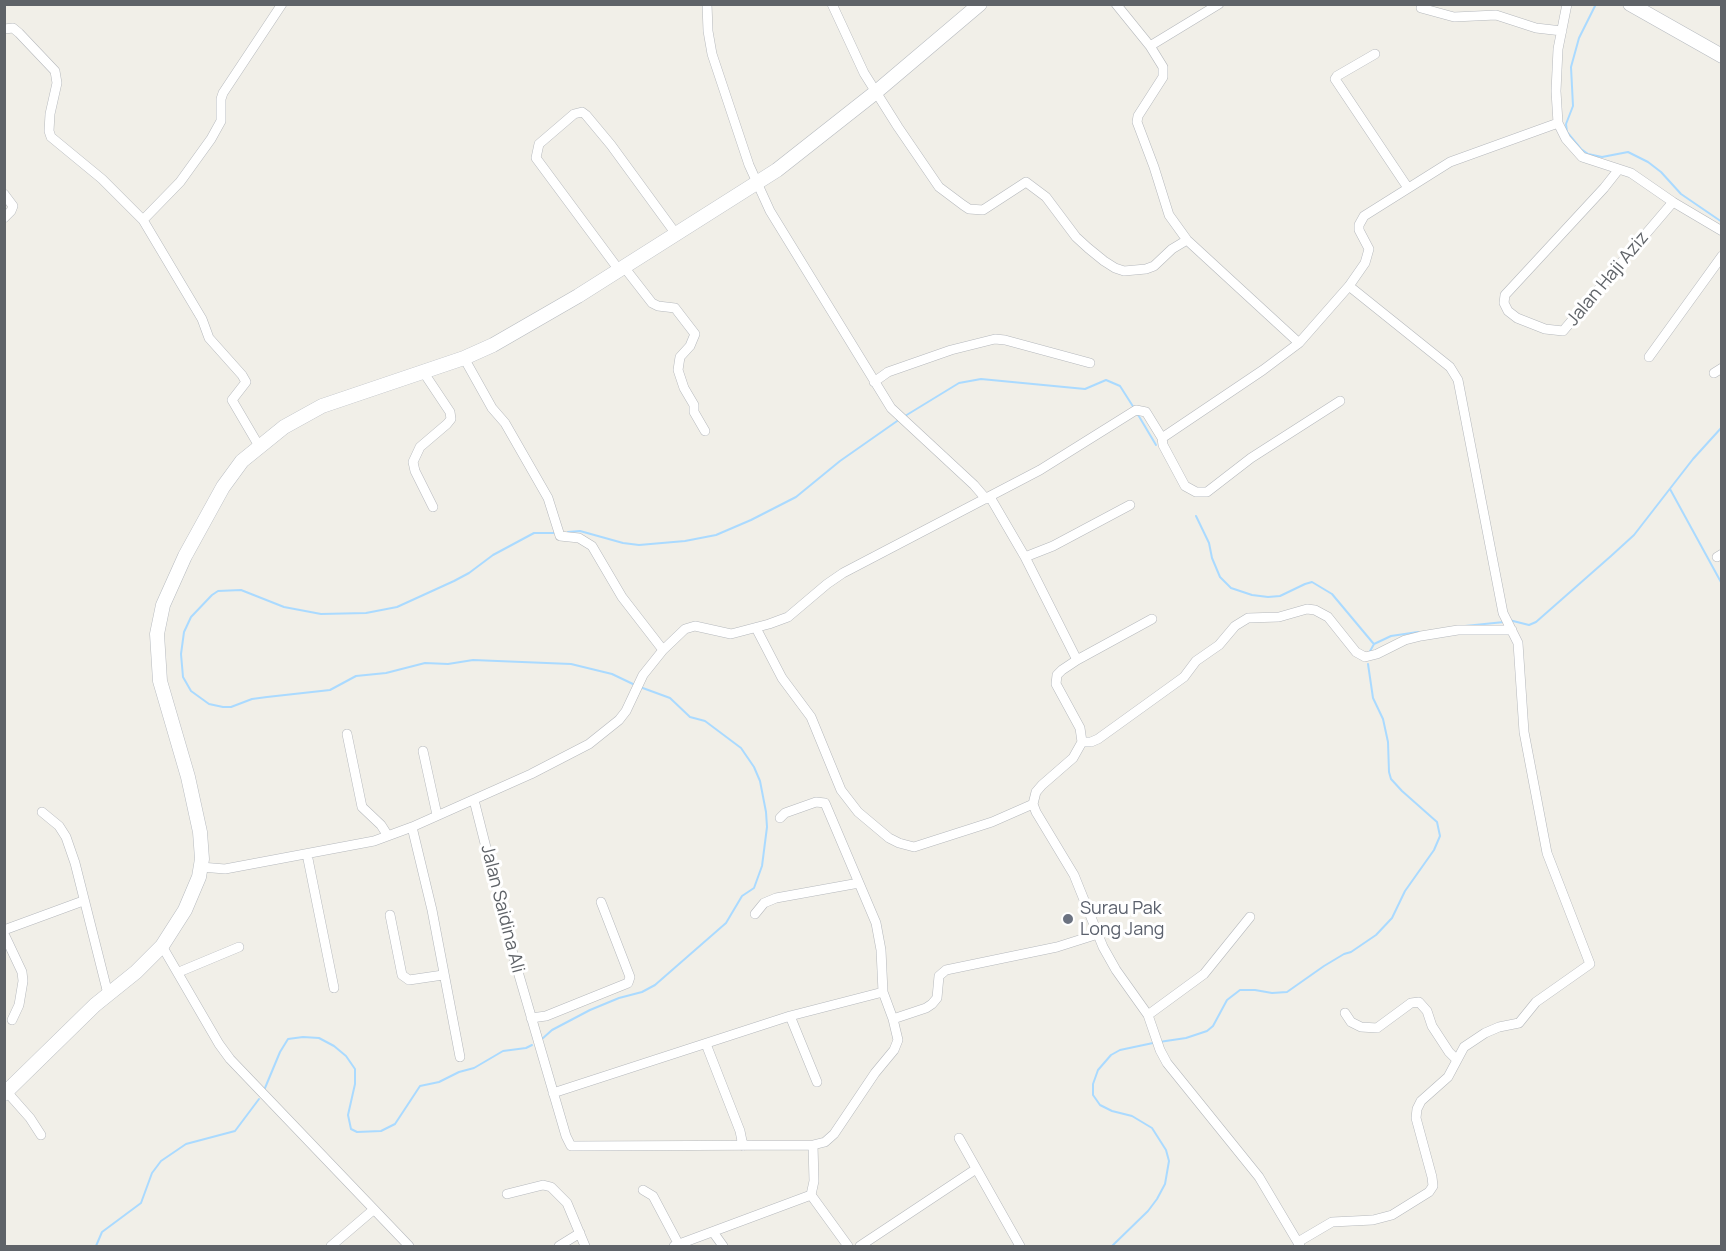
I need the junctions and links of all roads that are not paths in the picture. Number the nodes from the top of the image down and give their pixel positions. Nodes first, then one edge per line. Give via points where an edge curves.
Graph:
1 (282, 4) edge
2 (707, 4) edge
3 (832, 4) edge
4 (980, 4) edge
5 (1116, 4) edge
6 (1219, 4) edge
7 (1567, 4) edge
8 (1630, 4) edge
9 (1421, 8) dead end
10 (4, 29) edge
11 (1562, 31) junction
12 (1150, 46) junction
13 (1375, 54) dead end
14 (1722, 56) edge
15 (876, 92) junction
16 (1558, 123) junction
17 (1619, 169) junction
18 (756, 184) junction
19 (1408, 188) junction
20 (4, 194) edge
21 (1673, 202) junction
22 (4, 218) edge
23 (143, 220) junction
24 (1722, 231) edge
25 (676, 234) junction
26 (1187, 240) junction
27 (1722, 256) edge
28 (622, 268) junction
29 (1349, 286) junction
30 (1299, 343) junction
31 (1649, 357) dead end
32 (464, 358) junction
33 (1090, 363) dead end
34 (424, 372) junction
35 (874, 382) junction
36 (1340, 401) dead end
37 (705, 430) dead end
38 (1162, 438) junction
39 (258, 446) junction
40 (988, 498) junction
41 (1130, 505) dead end
42 (433, 507) dead end
43 (1025, 557) junction
44 (1152, 619) dead end
45 (1510, 627) junction
46 (756, 628) junction
47 (663, 650) junction
48 (1077, 660) junction
49 (347, 734) dead end
50 (1082, 742) junction
51 (423, 751) dead end
52 (474, 800) junction
53 (1033, 804) junction
54 (42, 812) dead end
55 (437, 815) junction
56 (780, 818) dead end
57 (412, 827) junction
58 (388, 836) junction
59 (308, 854) junction
60 (201, 867) junction
61 (859, 882) junction
62 (83, 901) junction
63 (601, 902) dead end
64 (755, 914) dead end
65 (390, 915) dead end
66 (1250, 917) dead end
67 (4, 932) edge
68 (1098, 934) junction
69 (162, 946) junction
70 (239, 946) dead end
71 (179, 972) junction
72 (443, 975) junction
73 (334, 988) dead end
74 (883, 992) junction
75 (108, 993) junction
76 (1345, 1013) dead end
77 (1148, 1015) junction
78 (790, 1017) junction
79 (531, 1018) junction
80 (893, 1019) junction
81 (12, 1020) dead end
82 (706, 1044) junction
83 (460, 1057) dead end
84 (1457, 1060) junction
85 (817, 1082) dead end
86 (6, 1093) edge
87 (553, 1093) junction
88 (41, 1135) dead end
89 (959, 1138) dead end
90 (813, 1145) junction
91 (743, 1146) junction
92 (976, 1169) junction
93 (643, 1190) dead end
94 (507, 1194) dead end
95 (811, 1195) junction
96 (372, 1211) junction
97 (713, 1232) junction
98 (580, 1233) junction
99 (1299, 1244) edge
100 (331, 1246) edge
101 (409, 1246) edge
102 (559, 1246) edge
103 (585, 1246) edge
104 (677, 1246) edge
105 (723, 1246) edge
106 (848, 1246) edge
107 (860, 1246) edge
108 (1020, 1246) edge

1 - 23 street via 223,93 221,121 211,139 180,182
2 - 18 street via 712,54
3 - 15 street
4 - 15 street
5 - 12 street
6 - 12 street
7 - 11 street
8 - 14 street
9 - 11 street via 1454,17 1496,15 1536,28
10 - 23 street via 13,28 55,71 51,137
11 - 16 street via 1557,62
12 - 26 street via 1164,73 1137,122 1169,215
13 - 19 street via 1335,80
15 - 18 street
15 - 26 street via 930,175 949,196 969,209 983,210 1026,182 1046,197 1088,248 1124,271 1154,266
16 - 17 street via 1582,156
16 - 19 street via 1463,156
17 - 21 street
17 - 21 street, Jalan Haji Aziz via 1505,295 1504,303 1516,318 1563,331
18 - 25 street
18 - 35 street
19 - 29 street via 1360,221 1359,230 1369,252
20 - 22 street via 13,206
21 - 24 street
23 - 39 street via 202,319 209,338 246,382 232,400
25 - 28 street
25 - 28 street via 586,115 573,114 539,144 536,158
26 - 30 street
27 - 31 street
28 - 32 street via 545,316
28 - 37 street via 652,303 675,308 695,334 680,357 678,370
29 - 30 street
29 - 45 street via 1455,374 1503,613
30 - 38 street
32 - 34 street
32 - 47 street via 548,498 560,536 579,538 592,546 622,597
33 - 35 street via 995,339 888,372
34 - 39 street via 322,406
34 - 42 street via 451,419 420,447 413,462
35 - 40 street via 907,425
36 - 38 street via 1251,458 1207,492 1185,486
38 - 40 street via 1148,415 1136,411
39 - 60 street via 223,487 170,588 158,623 160,681 197,813
40 - 43 street
40 - 46 street via 843,573 788,617
41 - 43 street
43 - 48 street
44 - 48 street
45 - 50 street via 1421,636 1365,657 1356,652 1328,617 1315,610 1248,618 1196,661 1184,677 1098,739
45 - 84 street via 1518,643 1524,732 1547,853 1590,964 1536,1002 1519,1023 1498,1027 1464,1047
46 - 47 street via 731,634 695,626 680,632
46 - 53 street via 782,678 811,717 841,790 858,812 889,838 914,847
47 - 52 street via 636,687 623,716 589,744
48 - 50 street via 1057,675 1056,684 1080,728
49 - 58 street via 362,807
50 - 53 street via 1073,758 1042,784
51 - 55 street
52 - 55 street
52 - 79 street, Jalan Saidina Ali
53 - 68 street via 1074,875
54 - 62 street via 66,837
55 - 57 street
56 - 61 street via 816,802 825,803
57 - 58 street
57 - 72 street
58 - 59 street
59 - 60 street via 225,869
59 - 73 street
60 - 69 street via 185,910
61 - 64 street via 776,898 764,903
61 - 74 street via 876,923
62 - 67 street
62 - 75 street
63 - 79 street via 630,977 628,983 546,1016
65 - 72 street via 402,975 410,980
66 - 77 street via 1204,974
67 - 81 street via 23,981
68 - 77 street via 1116,970
68 - 80 street via 946,970 939,976 937,998 932,1004
69 - 71 street
69 - 75 street
70 - 71 street
71 - 96 street via 230,1059
72 - 83 street
74 - 78 street
74 - 80 street
75 - 86 street
76 - 84 street via 1357,1026 1373,1029 1411,1003 1419,1002
77 - 99 street via 1160,1050 1259,1177
78 - 82 street
78 - 85 street
79 - 87 street, Jalan Saidina Ali
80 - 90 street via 898,1040 894,1050 830,1139
82 - 87 street
82 - 91 street
84 - 99 street via 1448,1077 1416,1109 1433,1186 1429,1192 1392,1215 1373,1221 1332,1222
86 - 88 street
87 - 91 street, Jalan Saidina Ali via 571,1146
89 - 92 street
90 - 91 street
90 - 95 street
92 - 107 street
92 - 108 street
93 - 104 street via 653,1196
94 - 98 street via 528,1187 551,1187 567,1203
95 - 97 street
95 - 106 street
96 - 100 street
96 - 101 street
97 - 104 street
97 - 105 street
98 - 102 street
98 - 103 street

